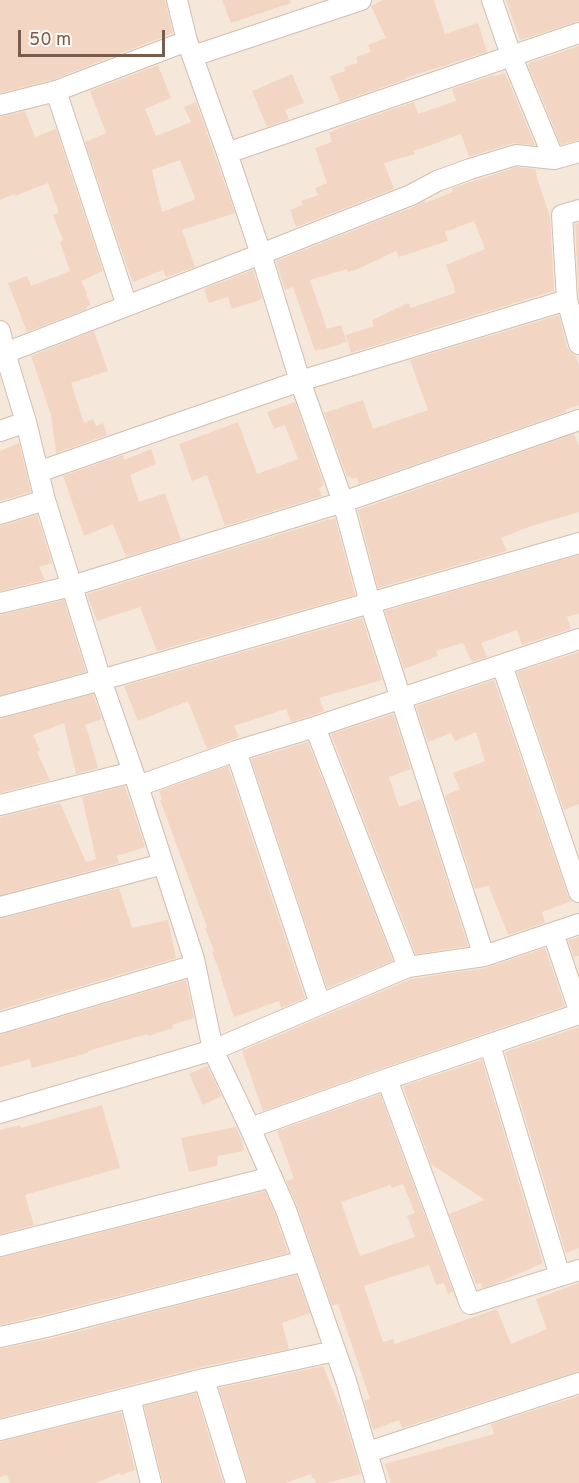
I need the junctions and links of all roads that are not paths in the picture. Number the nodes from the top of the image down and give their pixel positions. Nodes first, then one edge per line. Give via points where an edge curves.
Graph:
1 (177, 0) edge
2 (361, 0) edge
3 (492, 0) edge
4 (579, 33) edge
5 (190, 49) junction
6 (511, 55) junction
7 (56, 91) junction
8 (0, 105) edge
9 (579, 152) edge
10 (227, 153) junction
11 (554, 159) junction
12 (579, 210) edge
13 (261, 254) junction
14 (567, 300) junction
15 (127, 306) junction
16 (0, 331) edge
17 (578, 340) edge
18 (2, 354) edge
19 (300, 381) junction
20 (579, 420) edge
21 (26, 422) junction
22 (0, 431) edge
23 (38, 472) junction
24 (45, 500) junction
25 (343, 502) junction
26 (0, 514) edge
27 (579, 543) edge
28 (72, 586) junction
29 (0, 603) edge
30 (370, 603) junction
31 (579, 639) edge
32 (502, 665) junction
33 (100, 680) junction
34 (400, 699) junction
35 (0, 707) edge
36 (315, 727) junction
37 (236, 751) junction
38 (135, 779) junction
39 (0, 805) edge
40 (163, 864) junction
41 (579, 892) edge
42 (0, 907) edge
43 (579, 924) edge
44 (553, 933) junction
45 (484, 956) junction
46 (195, 965) junction
47 (408, 967) junction
48 (320, 1004) junction
49 (579, 1010) edge
50 (579, 1014) edge
51 (0, 1023) edge
52 (490, 1044) junction
53 (213, 1050) junction
54 (387, 1079) junction
55 (0, 1113) edge
56 (250, 1128) junction
57 (272, 1177) junction
58 (0, 1246) edge
59 (304, 1261) junction
60 (579, 1270) edge
61 (560, 1276) junction
62 (0, 1337) edge
63 (335, 1351) junction
64 (204, 1379) junction
65 (579, 1383) edge
66 (130, 1398) junction
67 (0, 1430) edge
68 (368, 1452) junction
69 (144, 1482) edge
70 (236, 1483) edge
71 (374, 1483) edge

1 - 5 street
2 - 5 street
3 - 6 street
4 - 6 street
5 - 7 street
5 - 10 street
6 - 10 street
6 - 11 street
7 - 8 street
7 - 15 street
9 - 11 street
10 - 13 street
11 - 13 street via 516,155 470,169
12 - 14 street via 562,215
13 - 15 street
13 - 19 street
14 - 17 street
14 - 19 street
15 - 18 street
16 - 18 street
18 - 21 street
19 - 23 street
19 - 25 street
20 - 25 street
21 - 22 street
21 - 23 street
23 - 24 street
24 - 26 street
24 - 28 street
25 - 28 street
25 - 30 street
27 - 30 street
28 - 29 street
28 - 33 street
30 - 33 street
30 - 34 street
31 - 32 street
32 - 34 street
32 - 41 street
33 - 35 street
33 - 38 street
34 - 36 street
34 - 45 street
36 - 37 street
36 - 47 street
37 - 38 street
37 - 48 street
38 - 39 street
38 - 40 street
40 - 42 street
40 - 46 street
43 - 44 street
44 - 45 street
44 - 49 street
45 - 47 street
46 - 51 street
46 - 53 street
47 - 48 street
48 - 53 street
50 - 52 street
52 - 54 street
52 - 61 street
53 - 55 street
53 - 56 street
54 - 56 street
54 - 61 street via 470,1304
56 - 57 street
57 - 58 street
57 - 59 street
59 - 62 street
59 - 63 street
60 - 61 street
63 - 64 street
63 - 68 street
64 - 66 street
64 - 70 street
65 - 68 street
66 - 67 street
66 - 69 street
68 - 71 street

